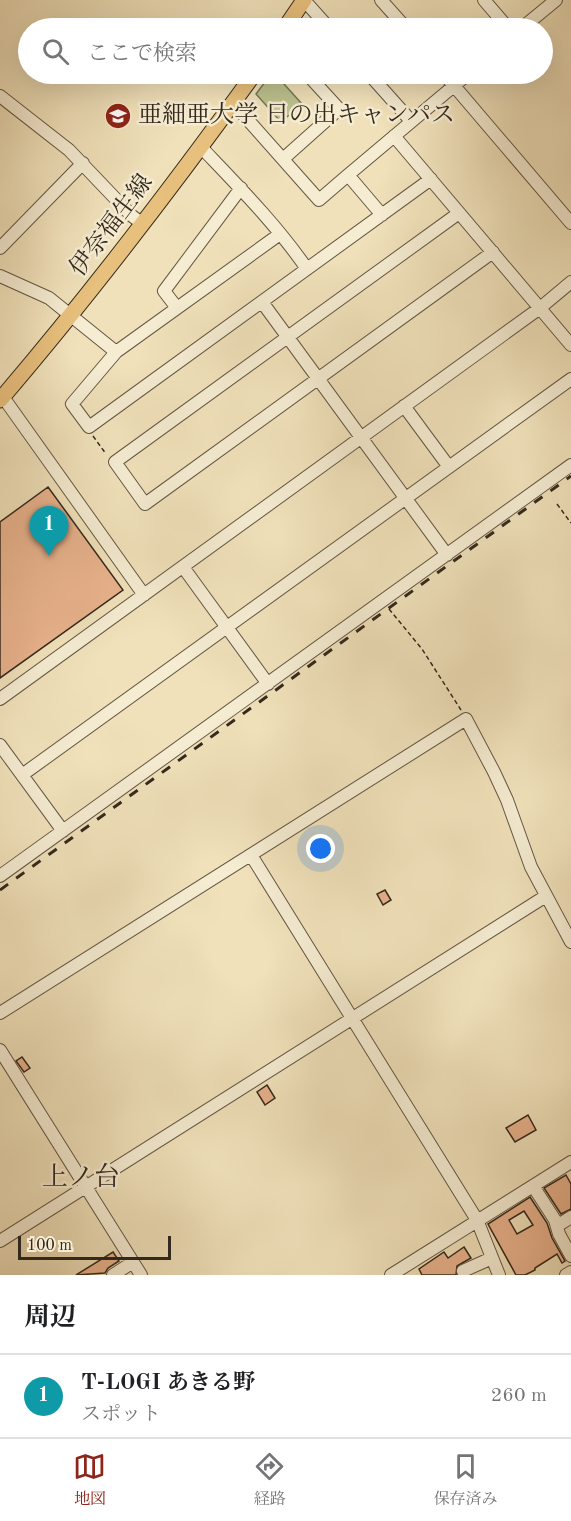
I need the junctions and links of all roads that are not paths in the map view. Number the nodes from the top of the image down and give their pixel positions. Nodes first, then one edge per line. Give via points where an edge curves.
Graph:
1 (304, 0) edge
2 (381, 0) edge
3 (484, 0) edge
4 (556, 0) edge
5 (292, 18) edge
6 (320, 18) edge
7 (397, 18) edge
8 (499, 18) edge
9 (534, 18) edge
10 (247, 84) edge
11 (316, 84) edge
12 (378, 84) edge
13 (456, 84) edge
14 (454, 86) junction
15 (0, 96) edge
16 (233, 103) junction
17 (411, 121) junction
18 (394, 136) junction
19 (200, 146) junction
20 (283, 159) junction
21 (83, 163) junction
22 (348, 175) junction
23 (431, 180) junction
24 (241, 188) junction
25 (459, 213) junction
26 (382, 215) junction
27 (571, 223) edge
28 (143, 224) junction
29 (280, 234) junction
30 (0, 248) edge
31 (493, 252) junction
32 (307, 269) junction
33 (0, 276) edge
34 (571, 282) edge
35 (262, 302) junction
36 (177, 308) junction
37 (540, 308) junction
38 (72, 315) junction
39 (288, 337) junction
40 (571, 345) edge
41 (116, 352) junction
42 (318, 379) junction
43 (571, 379) edge
44 (1, 398) edge
45 (404, 406) junction
46 (361, 438) junction
47 (571, 465) edge
48 (449, 467) junction
49 (406, 499) junction
50 (447, 555) junction
51 (183, 567) junction
52 (144, 595) junction
53 (227, 627) junction
54 (268, 684) junction
55 (0, 699) edge
56 (0, 745) edge
57 (22, 776) junction
58 (63, 831) junction
59 (251, 855) junction
60 (0, 876) edge
61 (546, 896) junction
62 (571, 942) edge
63 (0, 1013) edge
64 (353, 1019) junction
65 (0, 1050) edge
66 (571, 1162) edge
67 (533, 1186) junction
68 (86, 1187) junction
69 (571, 1217) edge
70 (477, 1220) junction
71 (557, 1226) junction
72 (0, 1241) edge
73 (571, 1256) edge
74 (492, 1258) junction
75 (133, 1262) junction
76 (408, 1264) junction
77 (463, 1271) dead end
78 (571, 1272) edge
79 (113, 1275) edge
80 (141, 1275) edge
81 (391, 1275) edge
82 (415, 1275) edge
83 (499, 1275) edge
84 (566, 1275) edge

1 - 5 main road
1 - 6 street
2 - 7 street
3 - 8 street
4 - 9 street
10 - 16 main road, 伊奈福生線
11 - 20 street via 339,109
12 - 17 street
13 - 14 street
14 - 17 street
14 - 27 street
15 - 21 street
16 - 19 main road, 伊奈福生線
16 - 20 street
17 - 18 street
18 - 22 street
18 - 23 street
19 - 24 street
19 - 28 main road, 伊奈福生線
20 - 22 street via 319,200
21 - 28 street
21 - 30 street
22 - 26 street
23 - 25 street
23 - 26 street
24 - 29 street
24 - 36 street via 164,291
25 - 31 street
25 - 39 street
26 - 32 street
28 - 38 main road, 伊奈福生線
29 - 32 street
29 - 36 street
31 - 37 street
31 - 42 street
32 - 35 street
33 - 38 street via 49,298
34 - 37 street
35 - 39 street
35 - 41 street via 89,427 72,404
36 - 41 street
37 - 40 street
37 - 45 street
38 - 41 street
38 - 44 main road, 伊奈福生線
39 - 42 street
39 - 42 street via 115,462 145,504
42 - 46 street
43 - 48 street
44 - 52 street
45 - 46 street
45 - 48 street
46 - 49 street
46 - 51 street
47 - 50 street
48 - 49 street
49 - 50 street
49 - 53 street
50 - 54 street
51 - 52 street
51 - 53 street
52 - 55 street
53 - 54 street
53 - 57 street
54 - 58 street
56 - 57 street
57 - 58 street
58 - 60 street
59 - 61 street via 466,719 494,771
59 - 63 street
59 - 64 street
61 - 62 street
61 - 64 street
64 - 68 street
64 - 70 street
65 - 68 street
66 - 67 street
67 - 70 street
67 - 71 street
68 - 72 street
68 - 75 street
69 - 71 street
70 - 74 street
70 - 76 street
71 - 73 street
74 - 77 street
74 - 83 street
75 - 79 street
75 - 80 street
76 - 81 street
76 - 82 street
78 - 84 street

